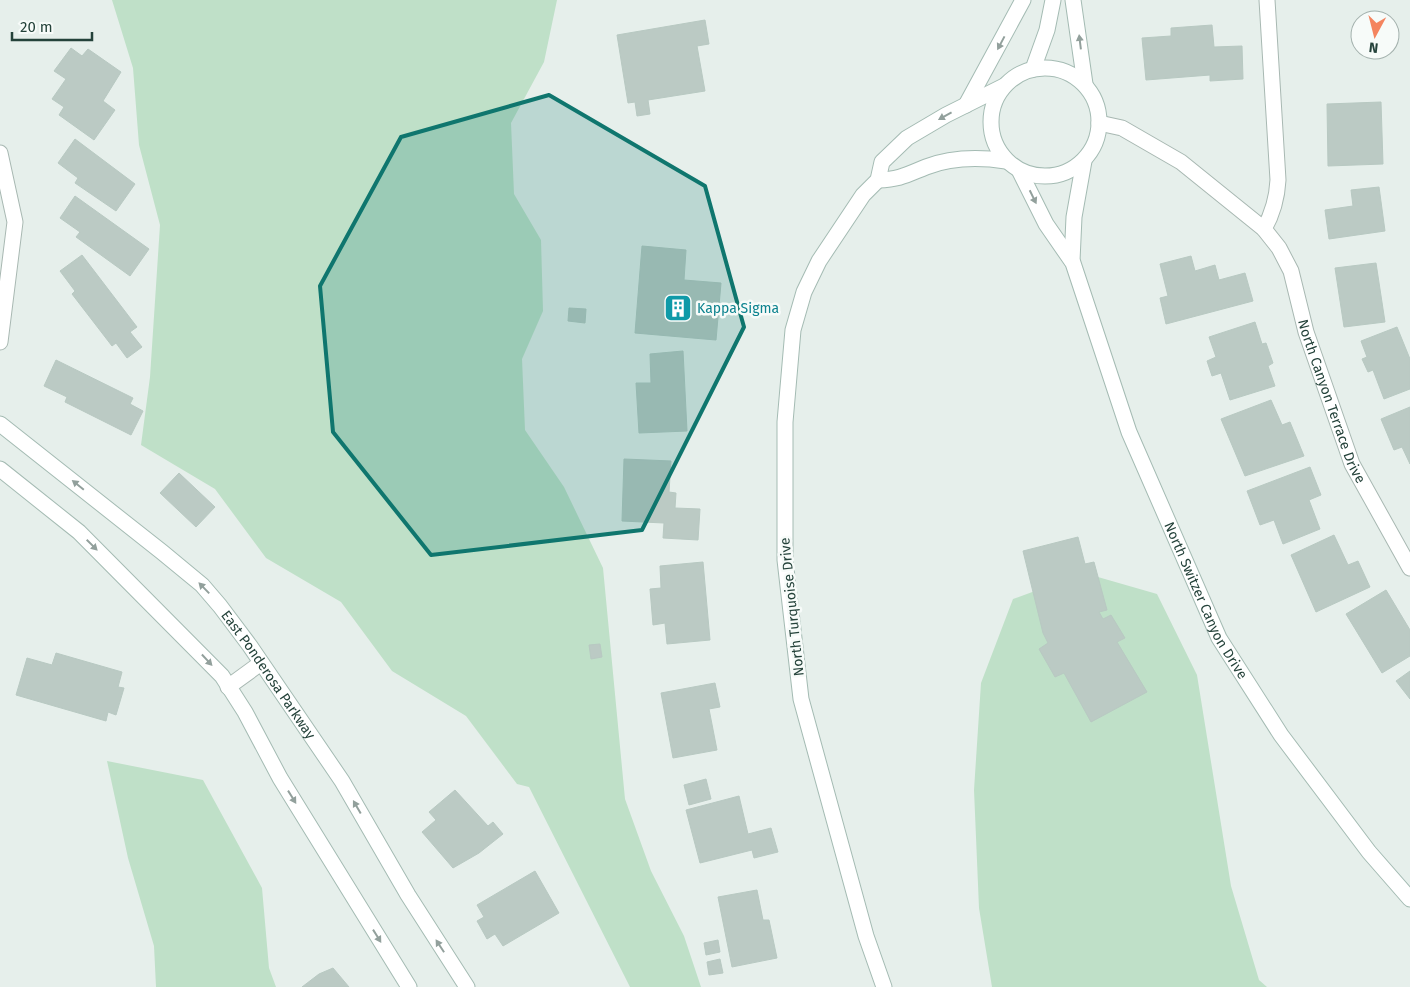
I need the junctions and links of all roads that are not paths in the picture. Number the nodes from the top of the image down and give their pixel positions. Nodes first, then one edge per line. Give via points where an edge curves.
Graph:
1 (1023, 0) edge
2 (1053, 0) edge
3 (1073, 0) edge
4 (1267, 0) edge
5 (1033, 69) junction
6 (1086, 84) junction
7 (1004, 86) junction
8 (966, 105) junction
9 (1099, 122) junction
10 (0, 153) edge
11 (1006, 161) junction
12 (1084, 161) junction
13 (1019, 170) junction
14 (878, 180) junction
15 (1264, 229) junction
16 (1073, 263) junction
17 (0, 342) edge
18 (0, 424) edge
19 (0, 469) edge
20 (1410, 568) edge
21 (261, 662) junction
22 (228, 687) junction
23 (1410, 900) edge
24 (409, 987) edge
25 (467, 987) edge
26 (884, 987) edge

1 -> 8 street
2 - 5 street
6 -> 3 street
4 - 15 street via 1278,180 1277,198
5 - 6 street via 1066,72
5 - 7 street
6 - 9 street via 1098,107
7 - 8 street, North Turquoise Drive
7 - 11 street via 997,101 994,135
8 -> 14 street, North Turquoise Drive via 907,138 882,162
9 - 12 street
9 - 15 street, North Canyon Terrace Drive via 1122,128 1181,162
10 - 17 street via 15,222
11 - 13 street
11 - 14 street via 977,158 950,161 900,179
12 - 13 street via 1066,173 1051,176
12 - 16 street, North Switzer Canyon Drive via 1074,217
13 -> 16 street, North Switzer Canyon Drive via 1046,224
14 - 26 street, North Turquoise Drive via 863,195 819,261 804,292 793,330 785,422 784,560 801,699 866,936
15 - 20 street, North Canyon Terrace Drive via 1291,271 1306,332 1352,464
16 - 23 street, North Switzer Canyon Drive via 1129,432 1219,638 1281,735 1369,852
21 -> 18 street, East Ponderosa Parkway via 202,585
19 -> 22 street via 79,532 222,676
21 - 22 street
25 -> 21 street, East Ponderosa Parkway via 408,895 342,781
22 -> 24 street

